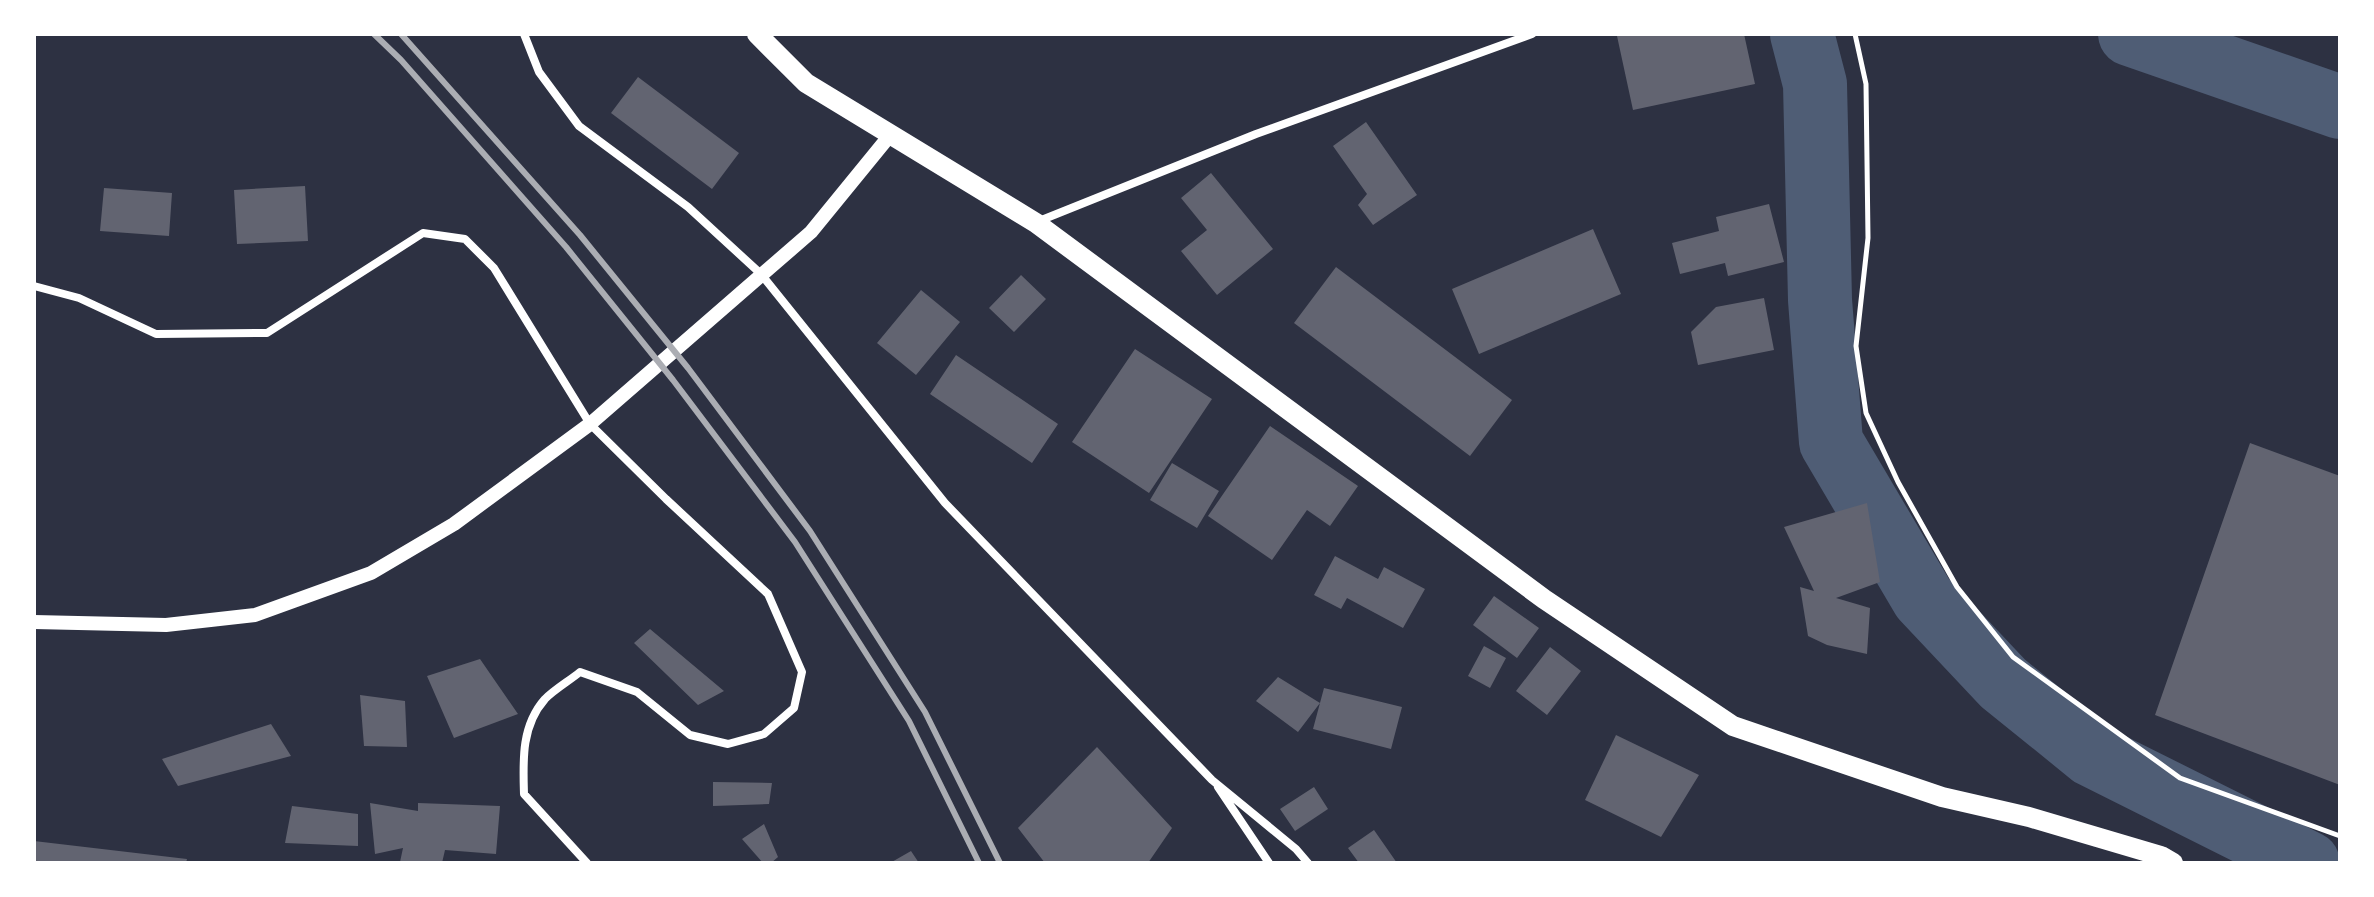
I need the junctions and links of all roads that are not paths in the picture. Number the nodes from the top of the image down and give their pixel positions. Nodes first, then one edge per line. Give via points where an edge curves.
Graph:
1 (524, 34) edge
2 (757, 34) edge
3 (1532, 34) edge
4 (891, 134) junction
5 (1036, 223) junction
6 (761, 274) junction
7 (34, 286) edge
8 (590, 424) junction
9 (34, 622) edge
10 (1212, 780) junction
11 (587, 863) edge
12 (1269, 863) edge
13 (1308, 863) edge
14 (2173, 863) edge

1 - 6 street via 539,72 579,126 688,207
2 - 4 main road via 806,83
3 - 5 street via 1256,134
4 - 5 main road
4 - 6 street via 811,232
5 - 14 main road via 1544,599 1733,726 1942,797 2029,817
6 - 8 street
6 - 10 street via 945,503
7 - 8 street via 79,298 156,334 267,333 423,233 465,239 494,268
8 - 9 street via 454,524 371,573 255,615 166,625
8 - 11 street via 768,594 802,672 794,708 764,734 728,744 690,735 637,692 580,672 545,699 523,747 524,794
10 - 12 street
10 - 13 street

